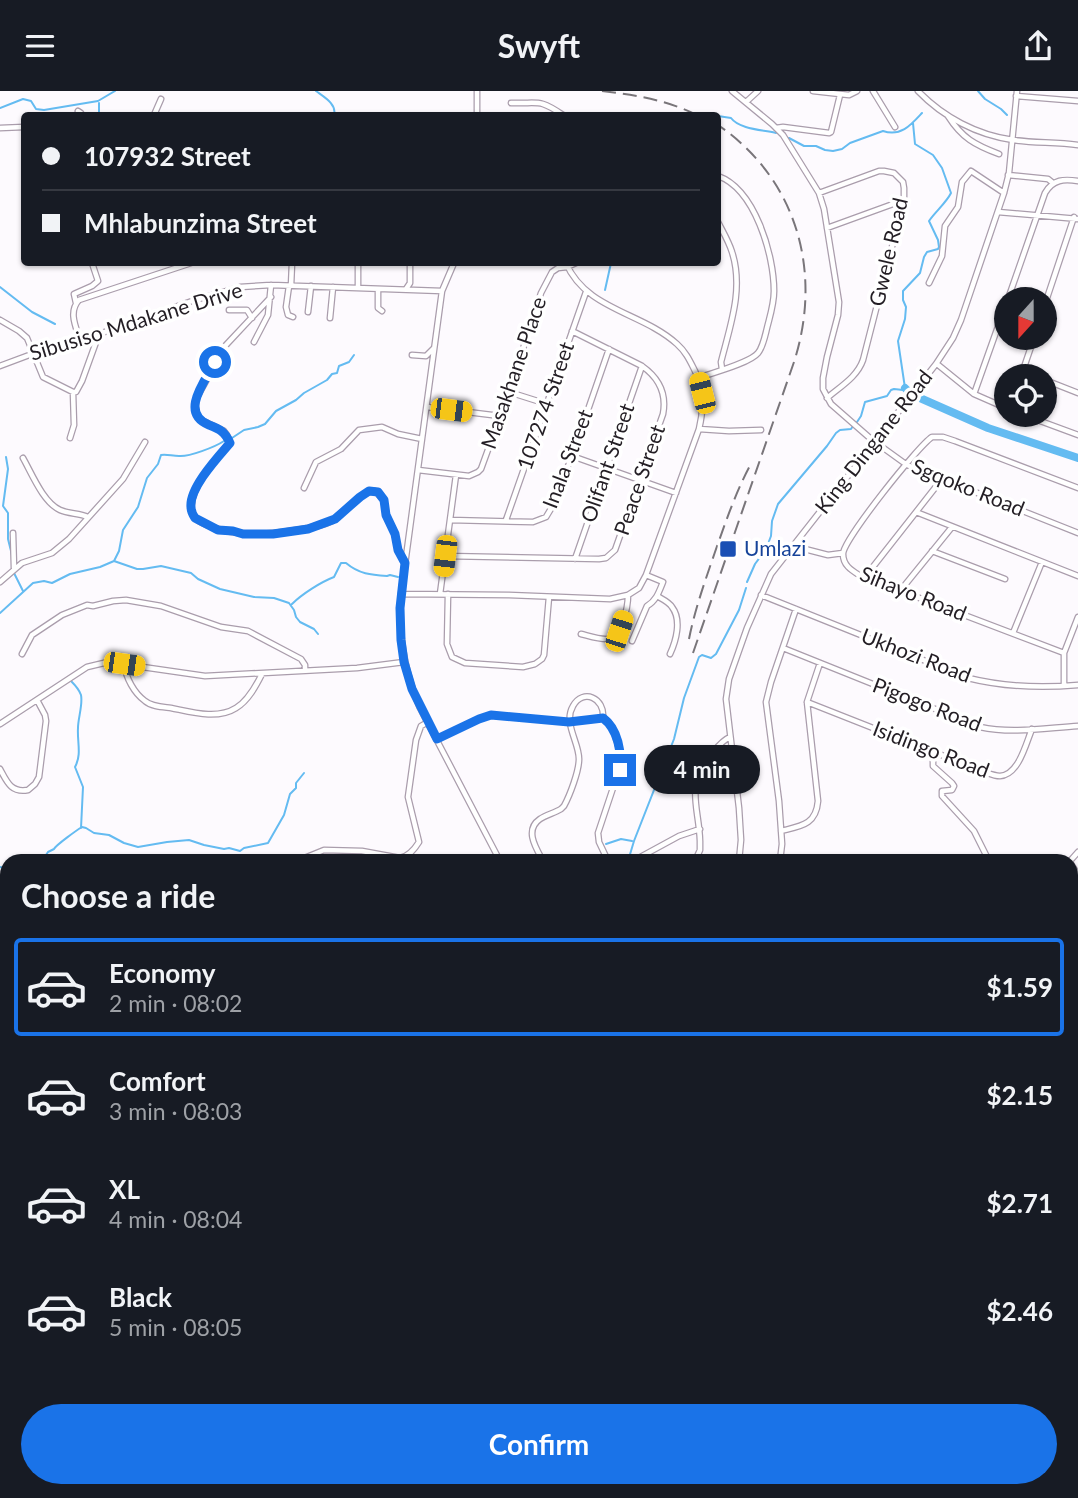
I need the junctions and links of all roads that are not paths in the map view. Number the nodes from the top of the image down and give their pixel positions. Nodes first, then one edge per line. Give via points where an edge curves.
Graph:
1 (477, 91) edge
2 (732, 91) edge
3 (758, 91) edge
4 (813, 91) edge
5 (856, 91) edge
6 (873, 91) edge
7 (918, 91) edge
8 (1017, 94) edge
9 (839, 95) junction
10 (161, 99) dead end
11 (1078, 101) edge
12 (746, 102) junction
13 (511, 103) dead end
14 (155, 112) edge
15 (477, 112) edge
16 (559, 112) edge
17 (948, 115) junction
18 (21, 127) edge
19 (895, 127) dead end
20 (0, 128) edge
21 (776, 128) junction
22 (1013, 140) junction
23 (1078, 145) edge
24 (999, 154) dead end
25 (1009, 175) junction
26 (721, 178) edge
27 (1078, 181) edge
28 (1053, 183) junction
29 (819, 193) junction
30 (1004, 193) junction
31 (904, 200) junction
32 (998, 212) junction
33 (1037, 214) junction
34 (1076, 218) edge
35 (827, 228) junction
36 (721, 229) edge
37 (93, 266) edge
38 (182, 266) edge
39 (292, 266) edge
40 (358, 266) edge
41 (410, 266) dead end
42 (453, 266) edge
43 (563, 266) edge
44 (567, 266) edge
45 (929, 283) dead end
46 (271, 285) junction
47 (290, 286) junction
48 (311, 286) junction
49 (333, 287) junction
50 (1012, 287) edge
51 (1051, 287) edge
52 (358, 288) junction
53 (378, 289) junction
54 (405, 290) junction
55 (442, 292) junction
56 (586, 292) junction
57 (271, 297) junction
58 (76, 303) junction
59 (229, 310) dead end
60 (382, 311) dead end
61 (308, 312) dead end
62 (293, 317) dead end
63 (252, 318) junction
64 (330, 318) dead end
65 (2, 321) edge
66 (0, 328) edge
67 (572, 331) junction
68 (99, 334) junction
69 (994, 338) edge
70 (80, 340) junction
71 (254, 342) dead end
72 (435, 347) junction
73 (609, 349) junction
74 (33, 355) junction
75 (412, 355) dead end
76 (936, 364) junction
77 (0, 366) edge
78 (642, 366) junction
79 (722, 369) junction
80 (698, 378) junction
81 (1057, 385) edge
82 (509, 391) junction
83 (73, 392) junction
84 (1078, 393) edge
85 (974, 394) junction
86 (827, 398) junction
87 (994, 403) edge
88 (547, 404) junction
89 (427, 407) junction
90 (500, 416) junction
91 (1056, 427) edge
92 (699, 429) junction
93 (761, 430) dead end
94 (1078, 435) edge
95 (70, 437) dead end
96 (422, 439) junction
97 (145, 442) dead end
98 (875, 442) junction
99 (572, 456) junction
100 (23, 458) dead end
101 (906, 465) junction
102 (606, 468) junction
103 (418, 470) junction
104 (456, 475) junction
105 (942, 479) junction
106 (640, 480) junction
107 (304, 488) dead end
108 (1078, 488) edge
109 (676, 493) junction
110 (916, 512) junction
111 (89, 517) junction
112 (450, 520) junction
113 (506, 520) junction
114 (952, 527) junction
115 (13, 533) dead end
116 (1078, 533) edge
117 (793, 546) junction
118 (932, 551) junction
119 (843, 553) junction
120 (445, 556) junction
121 (575, 559) junction
122 (1042, 562) junction
123 (405, 563) junction
124 (14, 568) junction
125 (646, 575) junction
126 (1078, 576) edge
127 (865, 577) junction
128 (1005, 579) dead end
129 (0, 582) edge
130 (900, 591) junction
131 (401, 594) junction
132 (440, 594) junction
133 (448, 594) junction
134 (628, 595) junction
135 (761, 595) junction
136 (657, 596) junction
137 (549, 597) junction
138 (796, 609) junction
139 (1078, 617) edge
140 (1013, 633) junction
141 (581, 634) dead end
142 (632, 641) dead end
143 (783, 648) junction
144 (1064, 653) junction
145 (22, 654) dead end
146 (670, 654) dead end
147 (404, 662) junction
148 (820, 663) junction
149 (124, 664) junction
150 (305, 670) junction
151 (262, 673) junction
152 (1078, 685) edge
153 (1064, 686) junction
154 (37, 700) junction
155 (807, 702) junction
156 (603, 718) junction
157 (428, 722) junction
158 (569, 722) junction
159 (0, 724) edge
160 (1078, 726) edge
161 (1032, 729) junction
162 (730, 737) junction
163 (437, 739) junction
164 (933, 751) junction
165 (0, 769) edge
166 (700, 829) junction
167 (781, 831) junction
168 (314, 854) edge
169 (378, 854) edge
170 (410, 854) edge
171 (494, 854) edge
172 (539, 854) edge
173 (605, 854) edge
174 (646, 854) edge
175 (698, 854) edge
176 (740, 854) edge
177 (781, 854) edge
178 (986, 854) edge

1 - 15 street
2 - 12 street
3 - 12 street
4 - 9 street
5 - 9 street
6 - 19 street
7 - 17 street
8 - 11 street
8 - 22 street, King Dingane Road
9 - 21 street via 831,132
10 - 14 street
12 - 21 street
13 - 16 street via 540,102
17 - 22 street via 972,128
17 - 24 street via 961,135
18 - 20 street
21 - 29 street
22 - 23 street
22 - 25 street, King Dingane Road
25 - 28 street
25 - 30 street, King Dingane Road
26 - 79 street via 741,191 765,236 774,289 759,352
27 - 28 street
28 - 33 street
29 - 31 street, Gwele Road via 879,170 894,173 903,182
29 - 35 street
30 - 32 street, King Dingane Road
30 - 45 street via 971,171 962,182 958,207 945,226 942,256
31 - 35 street
31 - 86 street, Gwele Road via 860,368
32 - 33 street
32 - 76 street, King Dingane Road via 961,320
33 - 34 street
33 - 50 street
34 - 51 street
35 - 86 street via 839,302 823,378
36 - 79 street via 733,255 737,287
37 - 58 street via 98,281 74,294
38 - 58 street
39 - 47 street
40 - 52 street
41 - 54 street
42 - 55 street
43 - 82 street, Masakhane Place via 552,272 541,293
44 - 56 street
46 - 47 street, Sibusiso Mdakane Drive
46 - 57 street
46 - 68 street, Sibusiso Mdakane Drive via 227,291
47 - 48 street, Sibusiso Mdakane Drive
47 - 62 street via 286,307
48 - 49 street, Sibusiso Mdakane Drive
48 - 61 street
49 - 52 street, Sibusiso Mdakane Drive
49 - 64 street
52 - 53 street, Sibusiso Mdakane Drive
53 - 54 street, Sibusiso Mdakane Drive
53 - 60 street
54 - 55 street, Sibusiso Mdakane Drive
55 - 72 street
56 - 67 street, 107274 Street
56 - 80 street via 676,343
57 - 63 street
57 - 71 street via 268,315
58 - 70 street via 73,315
59 - 63 street via 245,309
63 - 123 street via 220,353 195,404 199,419 227,435 230,443 193,496 195,518 218,530 243,534 308,529 332,521 364,494 375,491 384,500
65 - 66 street
65 - 74 street via 23,334
67 - 73 street, Peace Street
67 - 88 street, 107274 Street
68 - 70 street, Sibusiso Mdakane Drive
68 - 83 street via 82,381
69 - 85 street
70 - 74 street, Sibusiso Mdakane Drive
72 - 75 street via 426,356
72 - 89 street
73 - 78 street, Peace Street
73 - 99 street, Inala Street
74 - 77 street, Sibusiso Mdakane Drive
74 - 83 street via 43,377
76 - 85 street
76 - 98 street, King Dingane Road
78 - 102 street, Olifant Street
78 - 106 street, Peace Street via 659,382 664,405
79 - 80 street
80 - 92 street via 703,405
81 - 84 street
82 - 88 street
82 - 90 street, Masakhane Place
83 - 95 street
85 - 87 street
86 - 98 street, Sgqoko Road
88 - 113 street, 107274 Street
89 - 90 street
89 - 96 street
90 - 104 street, Masakhane Place via 481,469 470,476
91 - 94 street
92 - 93 street
92 - 109 street
96 - 103 street
96 - 107 street via 382,427 359,430 341,449 314,465
97 - 111 street via 122,479
98 - 101 street, Sgqoko Road
98 - 117 street, King Dingane Road
99 - 102 street
99 - 113 street, Inala Street via 547,517 533,522
100 - 111 street via 51,504
101 - 105 street, Sgqoko Road
101 - 108 street, Sihayo Road via 935,436
101 - 119 street, Sihayo Road via 858,524
102 - 106 street
102 - 121 street, Olifant Street
103 - 104 street
103 - 123 street
104 - 112 street
105 - 110 street
105 - 116 street, Sgqoko Road
106 - 109 street
106 - 121 street, Peace Street via 613,552 606,558
109 - 125 street
110 - 114 street
110 - 127 street
111 - 124 street via 54,552
112 - 113 street, Inala Street
112 - 120 street
114 - 118 street
114 - 122 street
115 - 124 street
117 - 119 street via 828,555
117 - 135 street, King Dingane Road
118 - 128 street
118 - 130 street
119 - 127 street, Sihayo Road via 846,565
120 - 121 street, Peace Street
120 - 132 street
122 - 126 street
122 - 140 street
123 - 131 street
124 - 129 street
125 - 134 street
125 - 136 street via 663,582
127 - 130 street, Sihayo Road
130 - 140 street, Sihayo Road
131 - 132 street
131 - 147 street
132 - 133 street
133 - 137 street
133 - 137 street via 447,644 452,657 465,663 523,667 544,655
134 - 137 street via 610,599
134 - 141 street via 616,636
135 - 138 street, Ukhozi Road
135 - 162 street, King Dingane Road via 727,689
136 - 142 street via 647,606
136 - 146 street via 675,611 677,633
138 - 143 street
138 - 153 street, Ukhozi Road via 968,678
139 - 144 street
140 - 144 street, Sihayo Road
143 - 148 street, Pigogo Road
143 - 167 street via 766,702
144 - 153 street
145 - 150 street via 32,635 62,615 87,605 126,600 252,632 301,659
147 - 150 street
147 - 157 street
148 - 155 street
148 - 161 street, Pigogo Road via 979,727
149 - 151 street via 205,676
149 - 151 street via 128,679 146,702 205,714 236,709
149 - 154 street via 87,667
150 - 151 street
152 - 153 street, Ukhozi Road
154 - 159 street
154 - 165 street via 46,721 37,782 28,790 15,790
155 - 164 street, Isidingo Road
155 - 167 street via 817,811 805,824
156 - 158 street
156 - 158 street via 602,706 584,697 573,705
156 - 173 street via 614,731 621,761 598,833
157 - 163 street
157 - 170 street via 421,726 416,740 408,797 419,842
158 - 163 street via 491,715
158 - 172 street via 578,768 561,809 532,828
160 - 161 street, Pigogo Road
161 - 164 street, Isidingo Road via 1016,765 1005,775 993,775
162 - 166 street via 698,775 695,791
162 - 176 street, King Dingane Road
163 - 171 street
164 - 178 street via 933,767 954,786 942,796 974,831
166 - 174 street
166 - 175 street
167 - 177 street
168 - 169 street via 324,850

